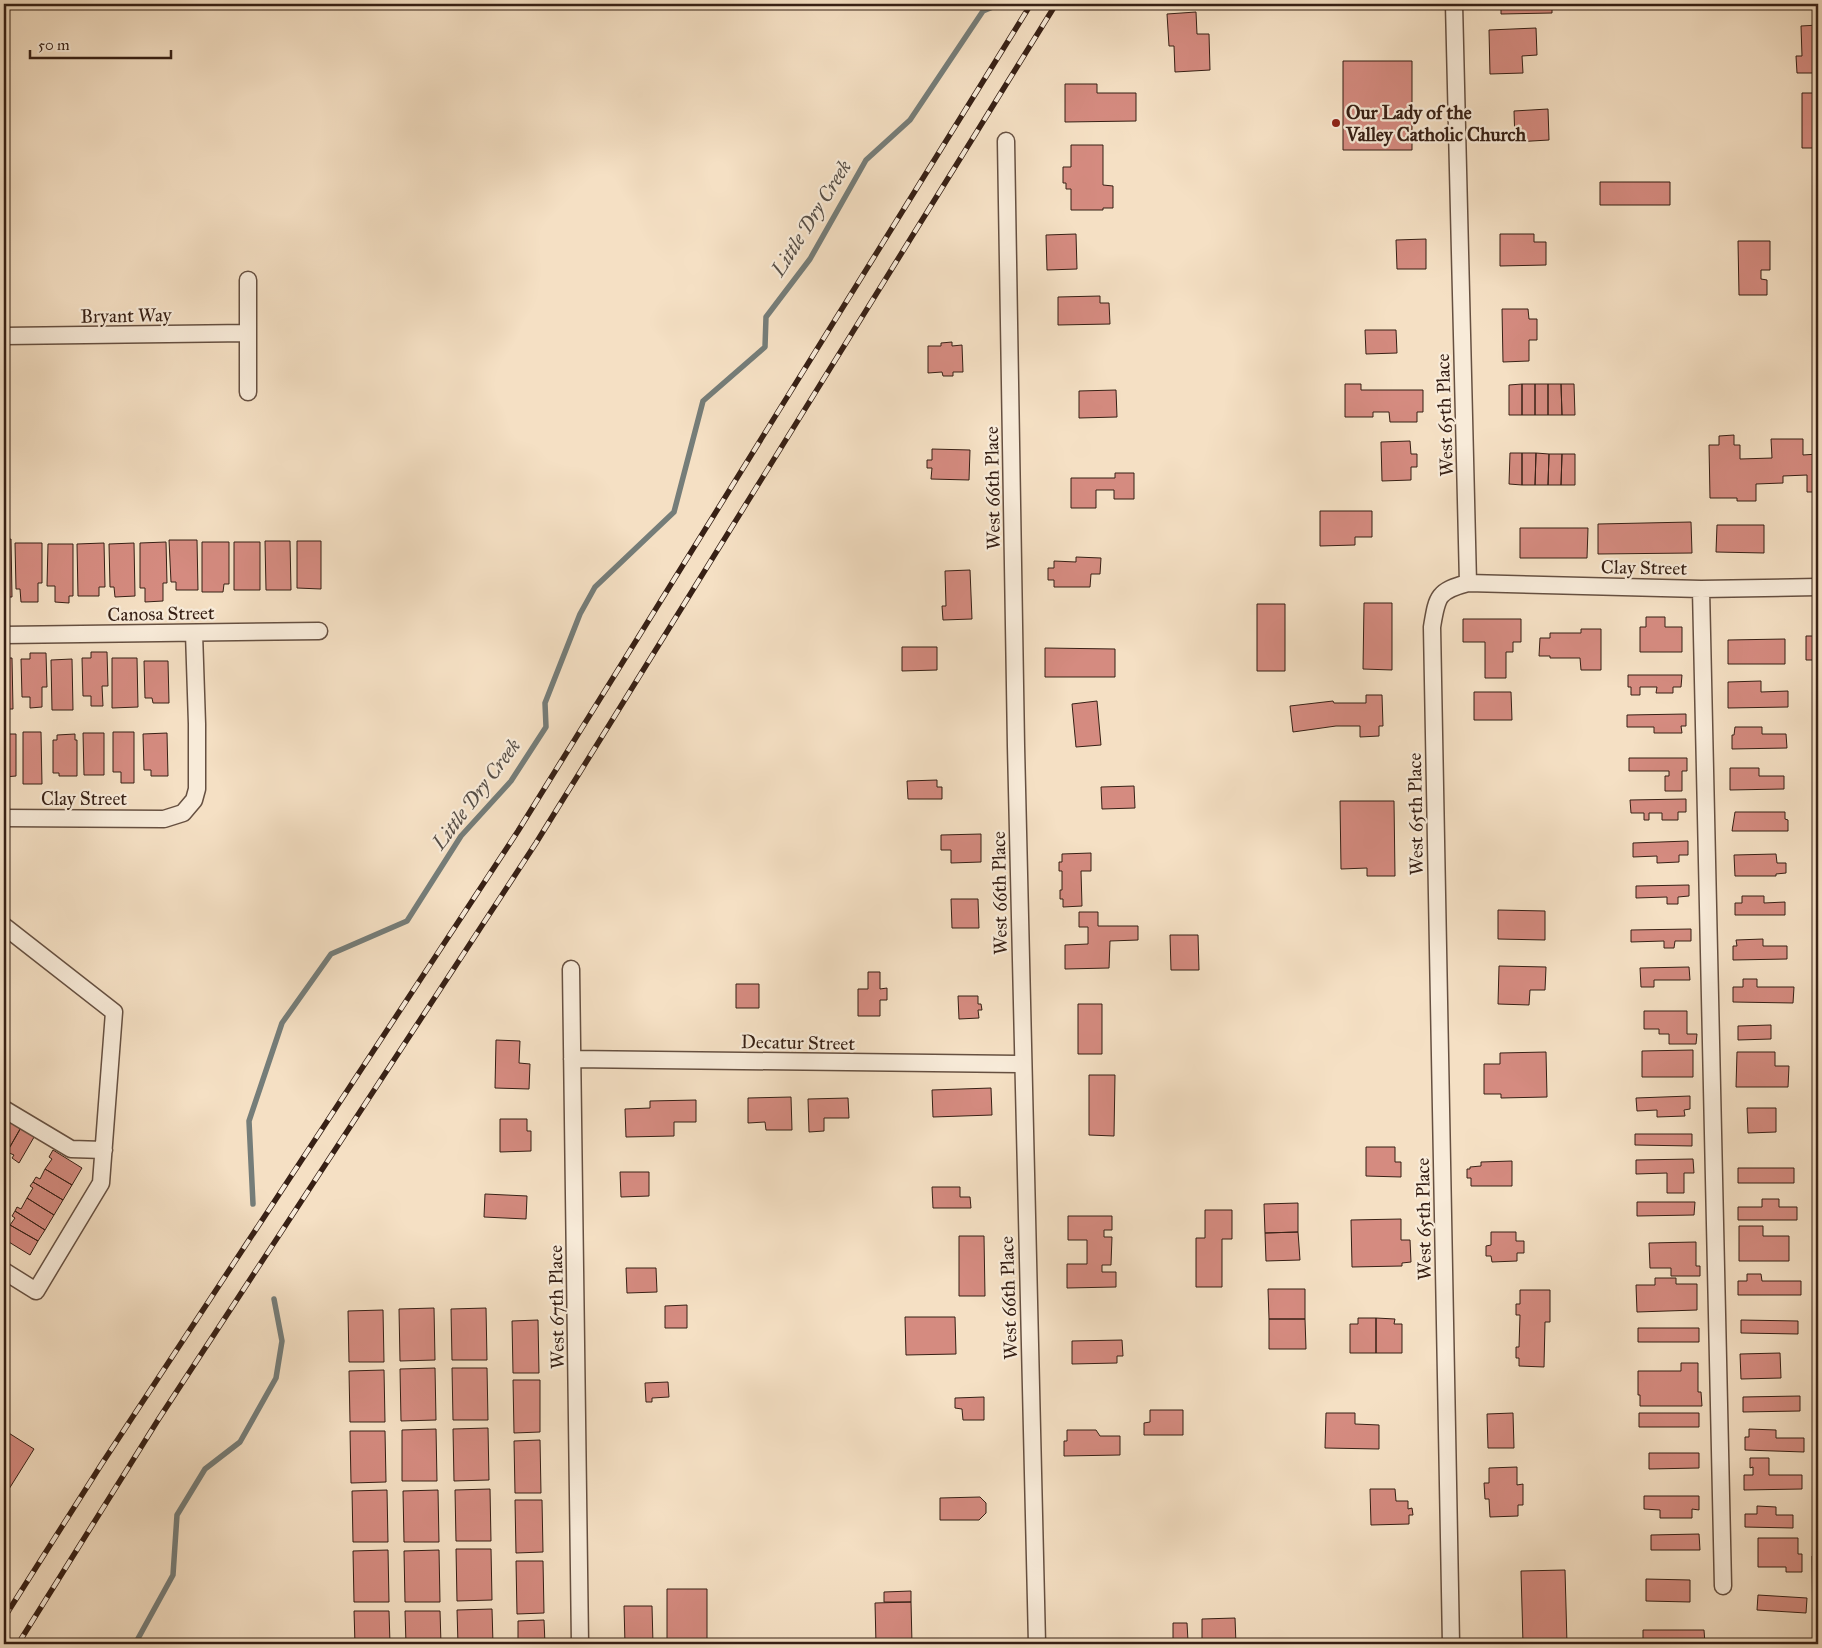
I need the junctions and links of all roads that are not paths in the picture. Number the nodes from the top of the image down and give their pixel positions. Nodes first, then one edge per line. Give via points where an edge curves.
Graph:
1 (1454, 4) edge
2 (1006, 141) dead end
3 (248, 280) dead end
4 (248, 333) junction
5 (4, 336) edge
6 (248, 392) dead end
7 (1468, 583) junction
8 (1818, 587) edge
9 (1701, 589) junction
10 (319, 631) dead end
11 (194, 633) junction
12 (4, 635) edge
13 (4, 818) edge
14 (4, 926) edge
15 (571, 970) dead end
16 (572, 1059) junction
17 (1023, 1064) junction
18 (4, 1109) edge
19 (104, 1150) junction
20 (4, 1271) edge
21 (1723, 1586) dead end
22 (580, 1644) edge
23 (1037, 1644) edge
24 (1451, 1644) edge

1 - 7 street, West 65th Place
2 - 17 street, West 66th Place
3 - 4 street
4 - 5 street, Bryant Way
4 - 6 street
7 - 9 street, Clay Street
7 - 24 street, West 65th Place via 1447,589 1440,596 1432,627
8 - 9 street, Clay Street
9 - 21 street
10 - 11 street, Canosa Street
11 - 12 street, Canosa Street
11 - 13 street, Clay Street via 197,789 194,800 183,813 164,819
14 - 19 street via 114,1012
15 - 16 street, West 67th Place
16 - 17 street, Decatur Street
16 - 22 street, West 67th Place
17 - 23 street, West 66th Place
18 - 19 street via 71,1149
19 - 20 street via 101,1183 36,1291

